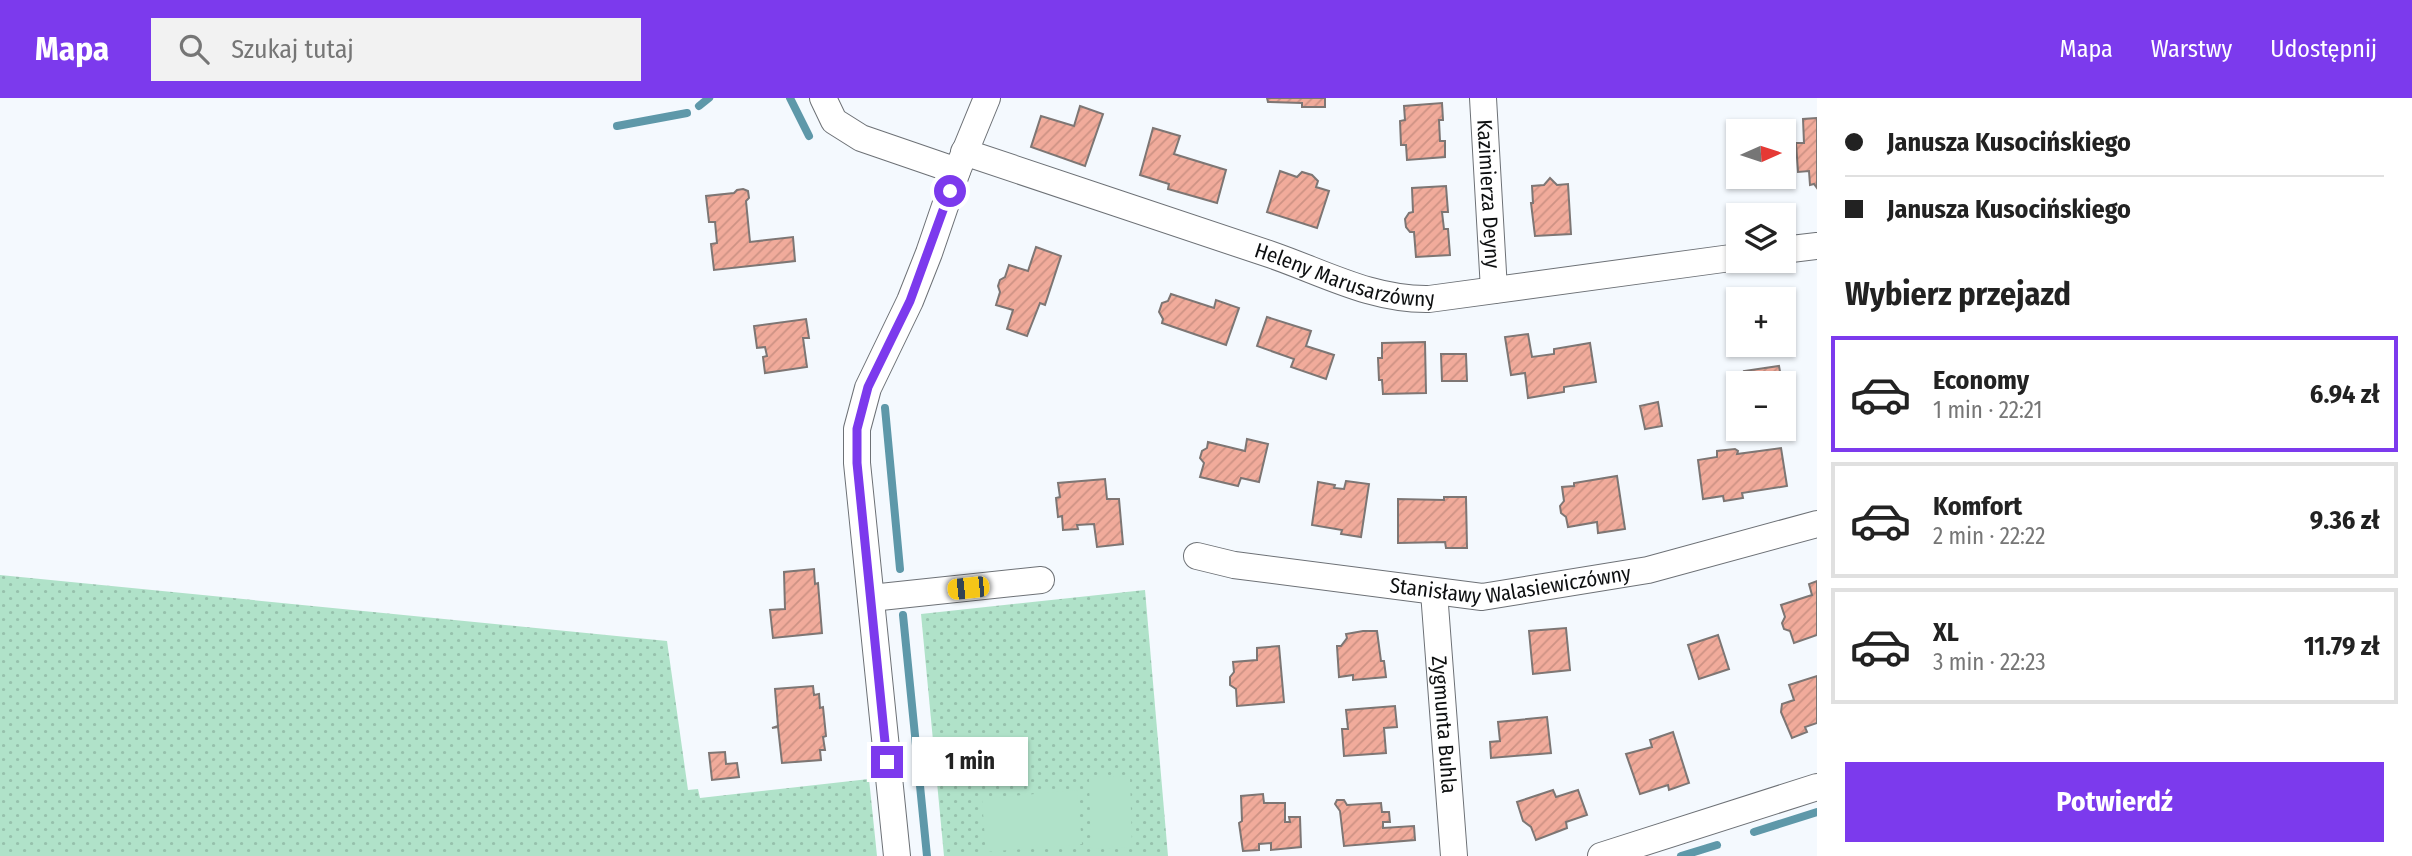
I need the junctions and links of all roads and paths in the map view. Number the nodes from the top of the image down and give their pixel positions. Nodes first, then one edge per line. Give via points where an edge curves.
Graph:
1 (823, 98) edge
2 (987, 98) edge
3 (1483, 98) edge
4 (960, 162) junction
5 (1817, 246) edge
6 (1796, 248) edge
7 (1726, 259) edge
8 (1494, 290) junction
9 (1817, 524) edge
10 (1197, 556) dead end
11 (1041, 580) dead end
12 (1434, 592) junction
13 (871, 598) junction
14 (1817, 786) edge
15 (897, 856) edge
16 (1454, 856) edge
17 (1601, 856) edge

1 - 4 street, Heleny Marusarzówny via 834,121 861,138
2 - 4 street
3 - 8 street, Kazimierza Deyny
4 - 8 street, Heleny Marusarzówny via 1282,258 1360,289 1407,300
4 - 13 street via 910,301 868,387 857,429
5 - 6 street
7 - 8 street, Heleny Marusarzówny
9 - 12 street, Stanisławy Walasiewiczówny via 1648,570 1482,597
10 - 12 street, Stanisławy Walasiewiczówny
11 - 13 street
12 - 16 street, Zygmunta Buhla
13 - 15 street
14 - 17 street

